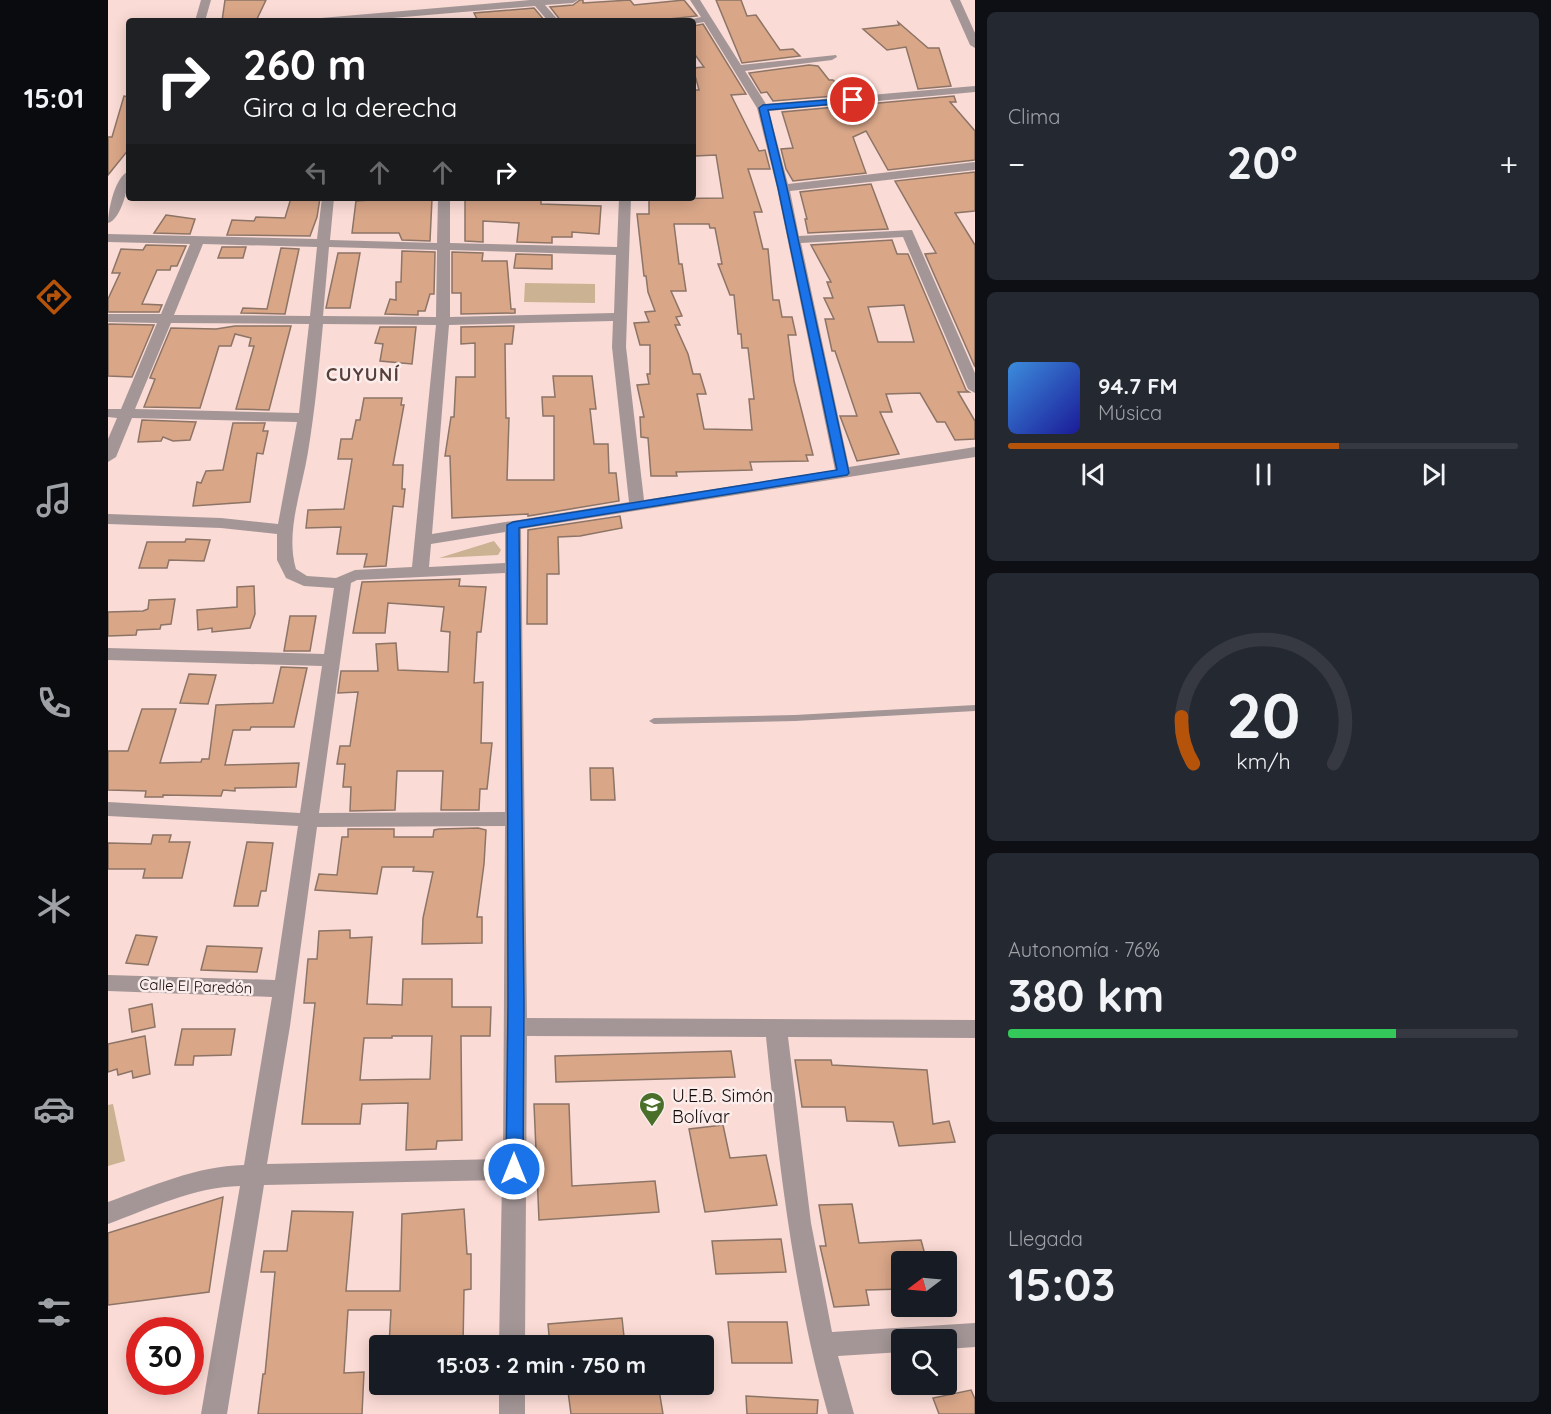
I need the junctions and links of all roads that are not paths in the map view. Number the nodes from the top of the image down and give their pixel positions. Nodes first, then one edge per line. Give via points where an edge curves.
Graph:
1 (206, 0) edge
2 (573, 0) edge
3 (695, 0) edge
4 (955, 0) edge
5 (537, 2) edge
6 (201, 18) edge
7 (355, 18) edge
8 (551, 18) edge
9 (708, 19) junction
10 (696, 20) edge
11 (975, 45) edge
12 (832, 57) dead end
13 (739, 68) junction
14 (975, 89) edge
15 (763, 108) junction
16 (975, 166) edge
17 (126, 181) edge
18 (783, 188) junction
19 (328, 201) edge
20 (444, 201) edge
21 (625, 201) edge
22 (108, 219) edge
23 (108, 238) edge
24 (794, 240) junction
25 (198, 241) junction
26 (323, 243) junction
27 (444, 246) junction
28 (623, 251) junction
29 (618, 317) junction
30 (108, 318) edge
31 (166, 318) junction
32 (317, 321) junction
33 (443, 321) junction
34 (975, 389) edge
35 (108, 413) edge
36 (126, 413) junction
37 (305, 418) junction
38 (975, 452) edge
39 (108, 457) edge
40 (843, 473) junction
41 (637, 506) junction
42 (108, 519) edge
43 (513, 525) junction
44 (286, 530) junction
45 (423, 540) junction
46 (513, 568) junction
47 (420, 572) junction
48 (342, 583) junction
49 (108, 654) edge
50 (331, 660) junction
51 (975, 708) edge
52 (654, 721) dead end
53 (108, 809) edge
54 (515, 819) junction
55 (308, 820) junction
56 (108, 983) edge
57 (284, 989) junction
58 (515, 1027) junction
59 (776, 1028) junction
60 (975, 1029) edge
61 (514, 1169) junction
62 (254, 1177) junction
63 (108, 1213) edge
64 (513, 1335) edge
65 (975, 1335) edge
66 (957, 1336) edge
67 (891, 1341) edge
68 (823, 1345) junction
69 (512, 1395) edge
70 (214, 1414) edge
71 (512, 1414) edge
72 (841, 1414) edge

1 - 6 street
2 - 5 street
3 - 9 street
4 - 11 street
5 - 7 street
5 - 8 street
9 - 10 street
9 - 13 street
12 - 13 street
13 - 15 street
14 - 15 street
15 - 18 street
16 - 18 street
17 - 22 street
18 - 24 street
19 - 26 street
20 - 27 street
21 - 28 street
23 - 25 street
24 - 34 street via 908,233
24 - 40 street
25 - 26 street
25 - 31 street
26 - 27 street
26 - 32 street
27 - 28 street
27 - 33 street
28 - 29 street
29 - 33 street
29 - 41 street via 622,387
30 - 31 street
31 - 32 street
31 - 36 street
32 - 33 street
32 - 37 street
33 - 45 street
35 - 36 street
36 - 37 street
36 - 39 street
37 - 44 street
38 - 40 street
40 - 41 street
41 - 43 street
42 - 44 street
43 - 45 street
43 - 46 street
44 - 48 street via 285,561 291,575 312,582
45 - 47 street
46 - 47 street
46 - 54 street
47 - 48 street via 355,575 344,578
48 - 50 street
49 - 50 street
50 - 55 street
51 - 52 lane
53 - 55 street
54 - 55 street
54 - 58 street
55 - 57 street
56 - 57 street, Calle El Paredón
57 - 62 street
58 - 59 street
58 - 61 street
59 - 60 street
59 - 68 street via 804,1253
61 - 62 street
61 - 64 street
62 - 63 street via 204,1179
62 - 70 street
65 - 66 street
67 - 68 street
68 - 72 street
69 - 71 street

